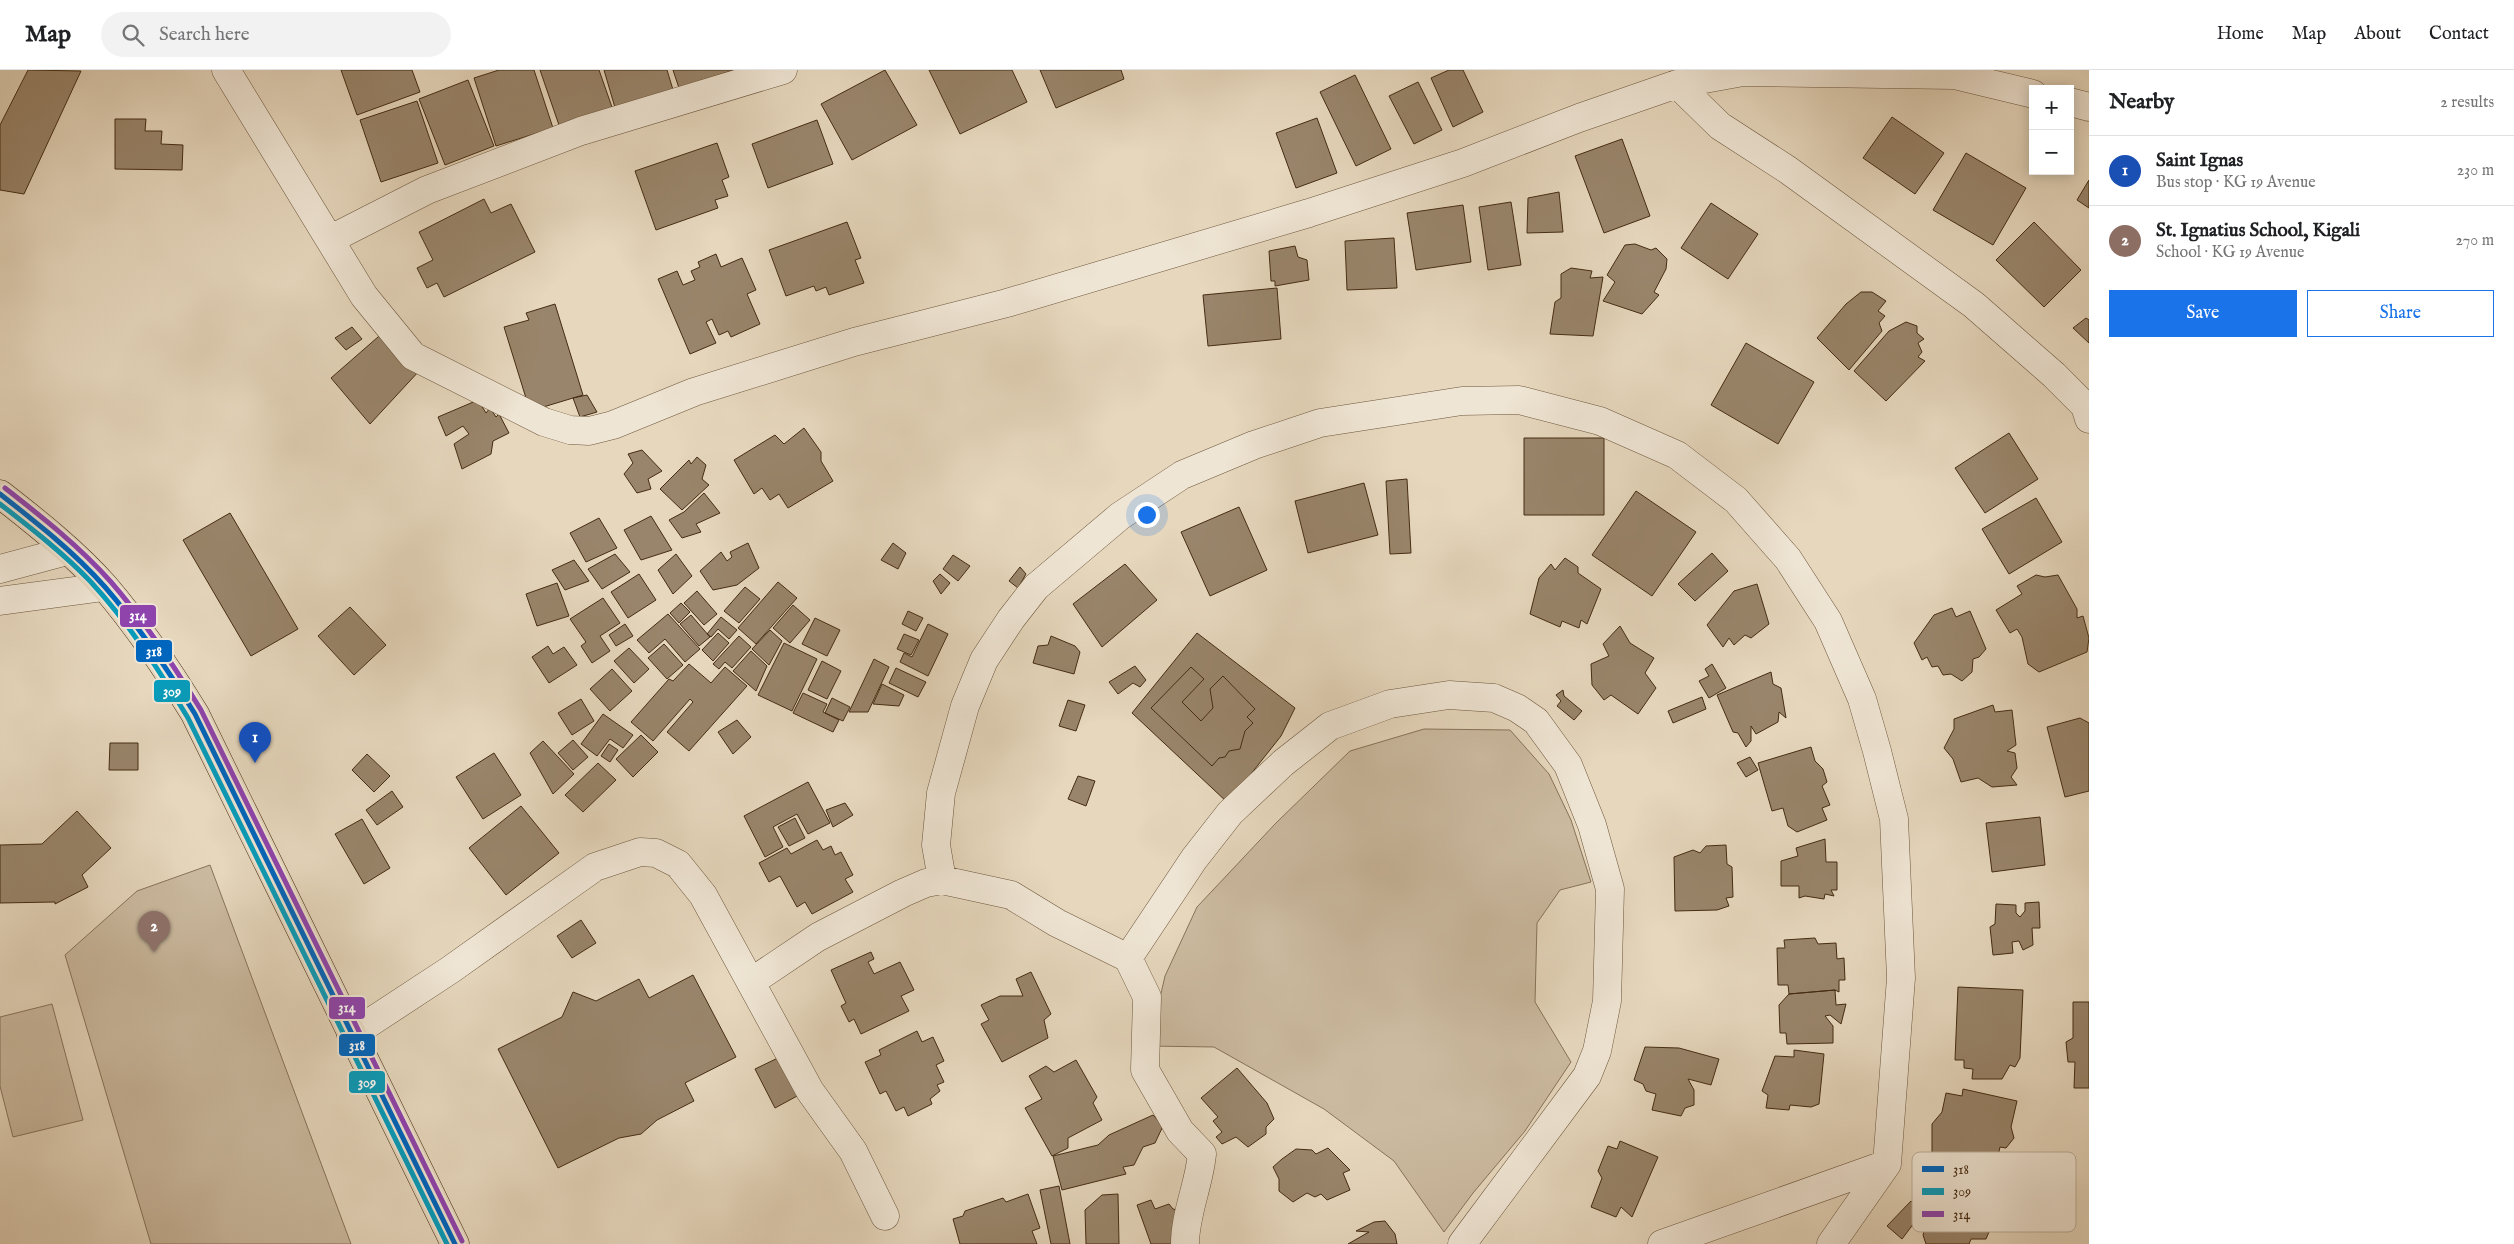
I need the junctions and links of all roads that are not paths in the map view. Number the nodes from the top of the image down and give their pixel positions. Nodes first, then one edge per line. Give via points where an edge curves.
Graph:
1 (783, 70) edge
2 (232, 72) edge
3 (1677, 84) junction
4 (2029, 93) edge
5 (2074, 103) edge
6 (2089, 107) edge
7 (331, 239) junction
8 (2089, 419) edge
9 (0, 494) edge
10 (67, 550) junction
11 (0, 569) edge
12 (104, 587) junction
13 (0, 601) edge
14 (942, 880) junction
15 (1128, 958) junction
16 (751, 982) junction
17 (351, 1035) junction
18 (1887, 1164) junction
19 (885, 1216) dead end
20 (455, 1244) edge
21 (1184, 1244) edge
22 (1462, 1244) edge
23 (1662, 1244) edge
24 (1831, 1244) edge

1 - 7 street via 581,131 427,190
2 - 7 street
3 - 4 street via 1743,72 1954,75
3 - 7 street via 1463,163 1309,213 1007,303 854,342 694,392 613,425 589,431 570,430 544,422 413,356 364,296
3 - 8 street via 1720,126 1788,170 1974,305 2054,375 2085,406
5 - 6 street
9 - 10 main road
10 - 11 street
10 - 12 main road
12 - 13 street
12 - 17 main road via 161,659 195,714
14 - 15 street via 1011,895 1057,923
14 - 16 street via 903,893 818,937
14 - 18 street via 936,845 941,792 965,706 984,660 1036,587 1120,516 1182,476 1254,444 1320,423 1462,401 1519,400 1600,421 1677,455 1736,500 1788,559 1828,621 1862,699 1894,820 1901,978
15 - 21 street via 1147,998 1145,1070 1180,1131 1202,1154
15 - 22 street via 1194,859 1230,813 1283,763 1330,726 1390,704 1449,695 1494,698 1536,720 1568,765 1592,825 1610,889 1606,1001 1597,1051 1586,1076
16 - 17 street via 703,895 678,864 656,853 640,852 595,867 450,970
16 - 19 street via 810,1092 853,1151
17 - 20 main road
18 - 23 street
18 - 24 street

